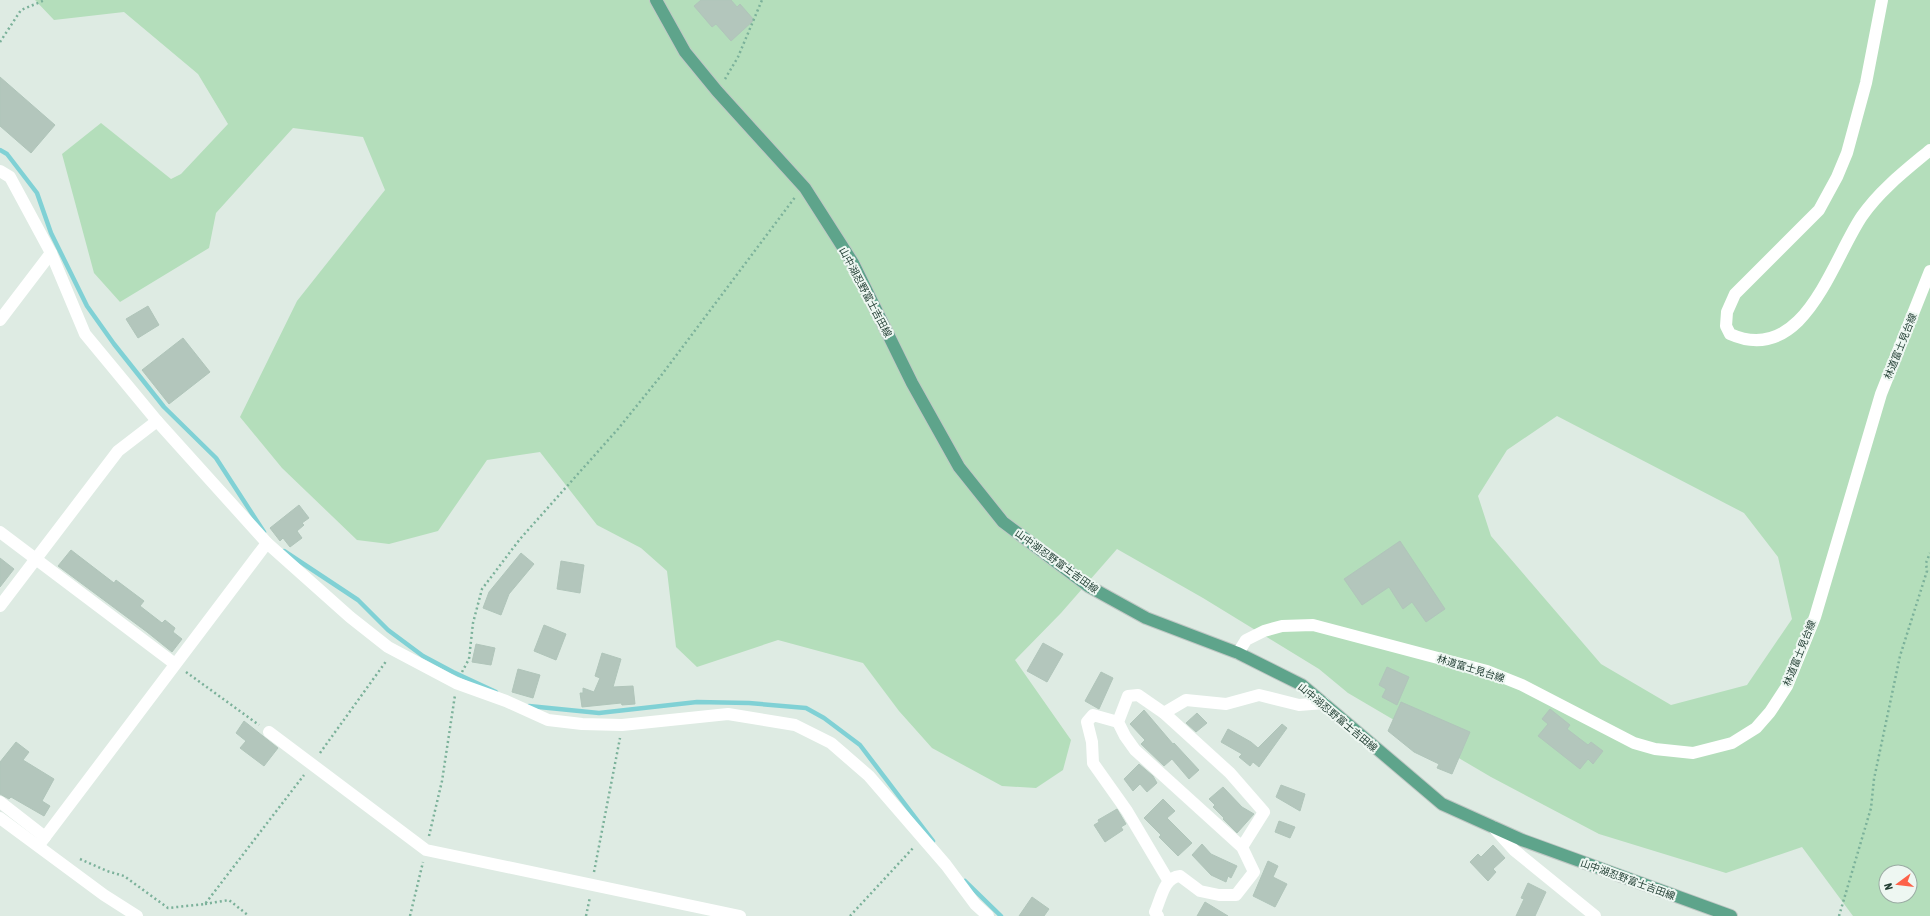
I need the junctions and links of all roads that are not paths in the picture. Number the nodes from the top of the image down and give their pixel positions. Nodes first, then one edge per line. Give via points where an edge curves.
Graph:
1 (656, 0) edge
2 (1882, 0) edge
3 (1930, 150) edge
4 (0, 170) edge
5 (51, 253) junction
6 (1930, 271) edge
7 (0, 320) edge
8 (157, 421) junction
9 (0, 532) edge
10 (267, 543) junction
11 (35, 559) junction
12 (0, 606) edge
13 (1238, 653) junction
14 (175, 664) junction
15 (1324, 703) junction
16 (1164, 713) junction
17 (1118, 722) junction
18 (269, 732) road end
19 (0, 802) edge
20 (0, 818) edge
21 (1493, 827) junction
22 (42, 841) junction
23 (1242, 847) junction
24 (1168, 880) junction
25 (137, 916) edge
26 (740, 916) edge
27 (988, 916) edge
28 (1158, 916) edge
29 (1595, 916) edge
30 (1731, 916) edge

1 - 13 main road, 山中湖忍野富士吉田線 via 685,52 805,188 853,263 912,383 959,467 1003,522 1088,586 1146,618
2 - 3 street via 1866,83 1838,177 1819,210 1735,294 1727,312 1726,326 1730,334 1749,340 1776,336 1785,333 1802,318 1826,283 1862,216 1890,183
4 - 5 street via 10,177
5 - 7 street
5 - 8 street via 85,334
6 - 13 street, 林道富士見台線 via 1874,413 1815,617 1788,686 1756,728 1732,743 1693,754 1655,749 1634,743 1522,685 1488,671 1313,625 1282,626 1264,630 1246,640
8 - 10 street
8 - 11 street via 118,451
9 - 11 street
10 - 14 street
10 - 27 street via 350,617 394,650 456,683 548,720 622,725 728,714 795,725 830,743 869,776 923,837 975,904
11 - 12 street
11 - 14 street
13 - 15 main road, 山中湖忍野富士吉田線 via 1302,685
14 - 22 street
15 - 16 street via 1299,705 1259,695 1226,704 1186,700
15 - 21 main road, 山中湖忍野富士吉田線 via 1442,804
16 - 17 street via 1138,695 1128,696
16 - 23 street via 1230,773 1264,812
17 - 23 street via 1135,750
17 - 24 street via 1093,715 1087,722 1092,742 1093,763 1123,805
18 - 26 street via 426,850
19 - 22 street
20 - 22 street
21 - 29 street via 1514,850
21 - 30 main road, 山中湖忍野富士吉田線 via 1522,840
22 - 25 street via 104,895
23 - 24 street via 1254,872 1236,895 1219,895 1200,890 1180,876
24 - 28 street via 1155,912

